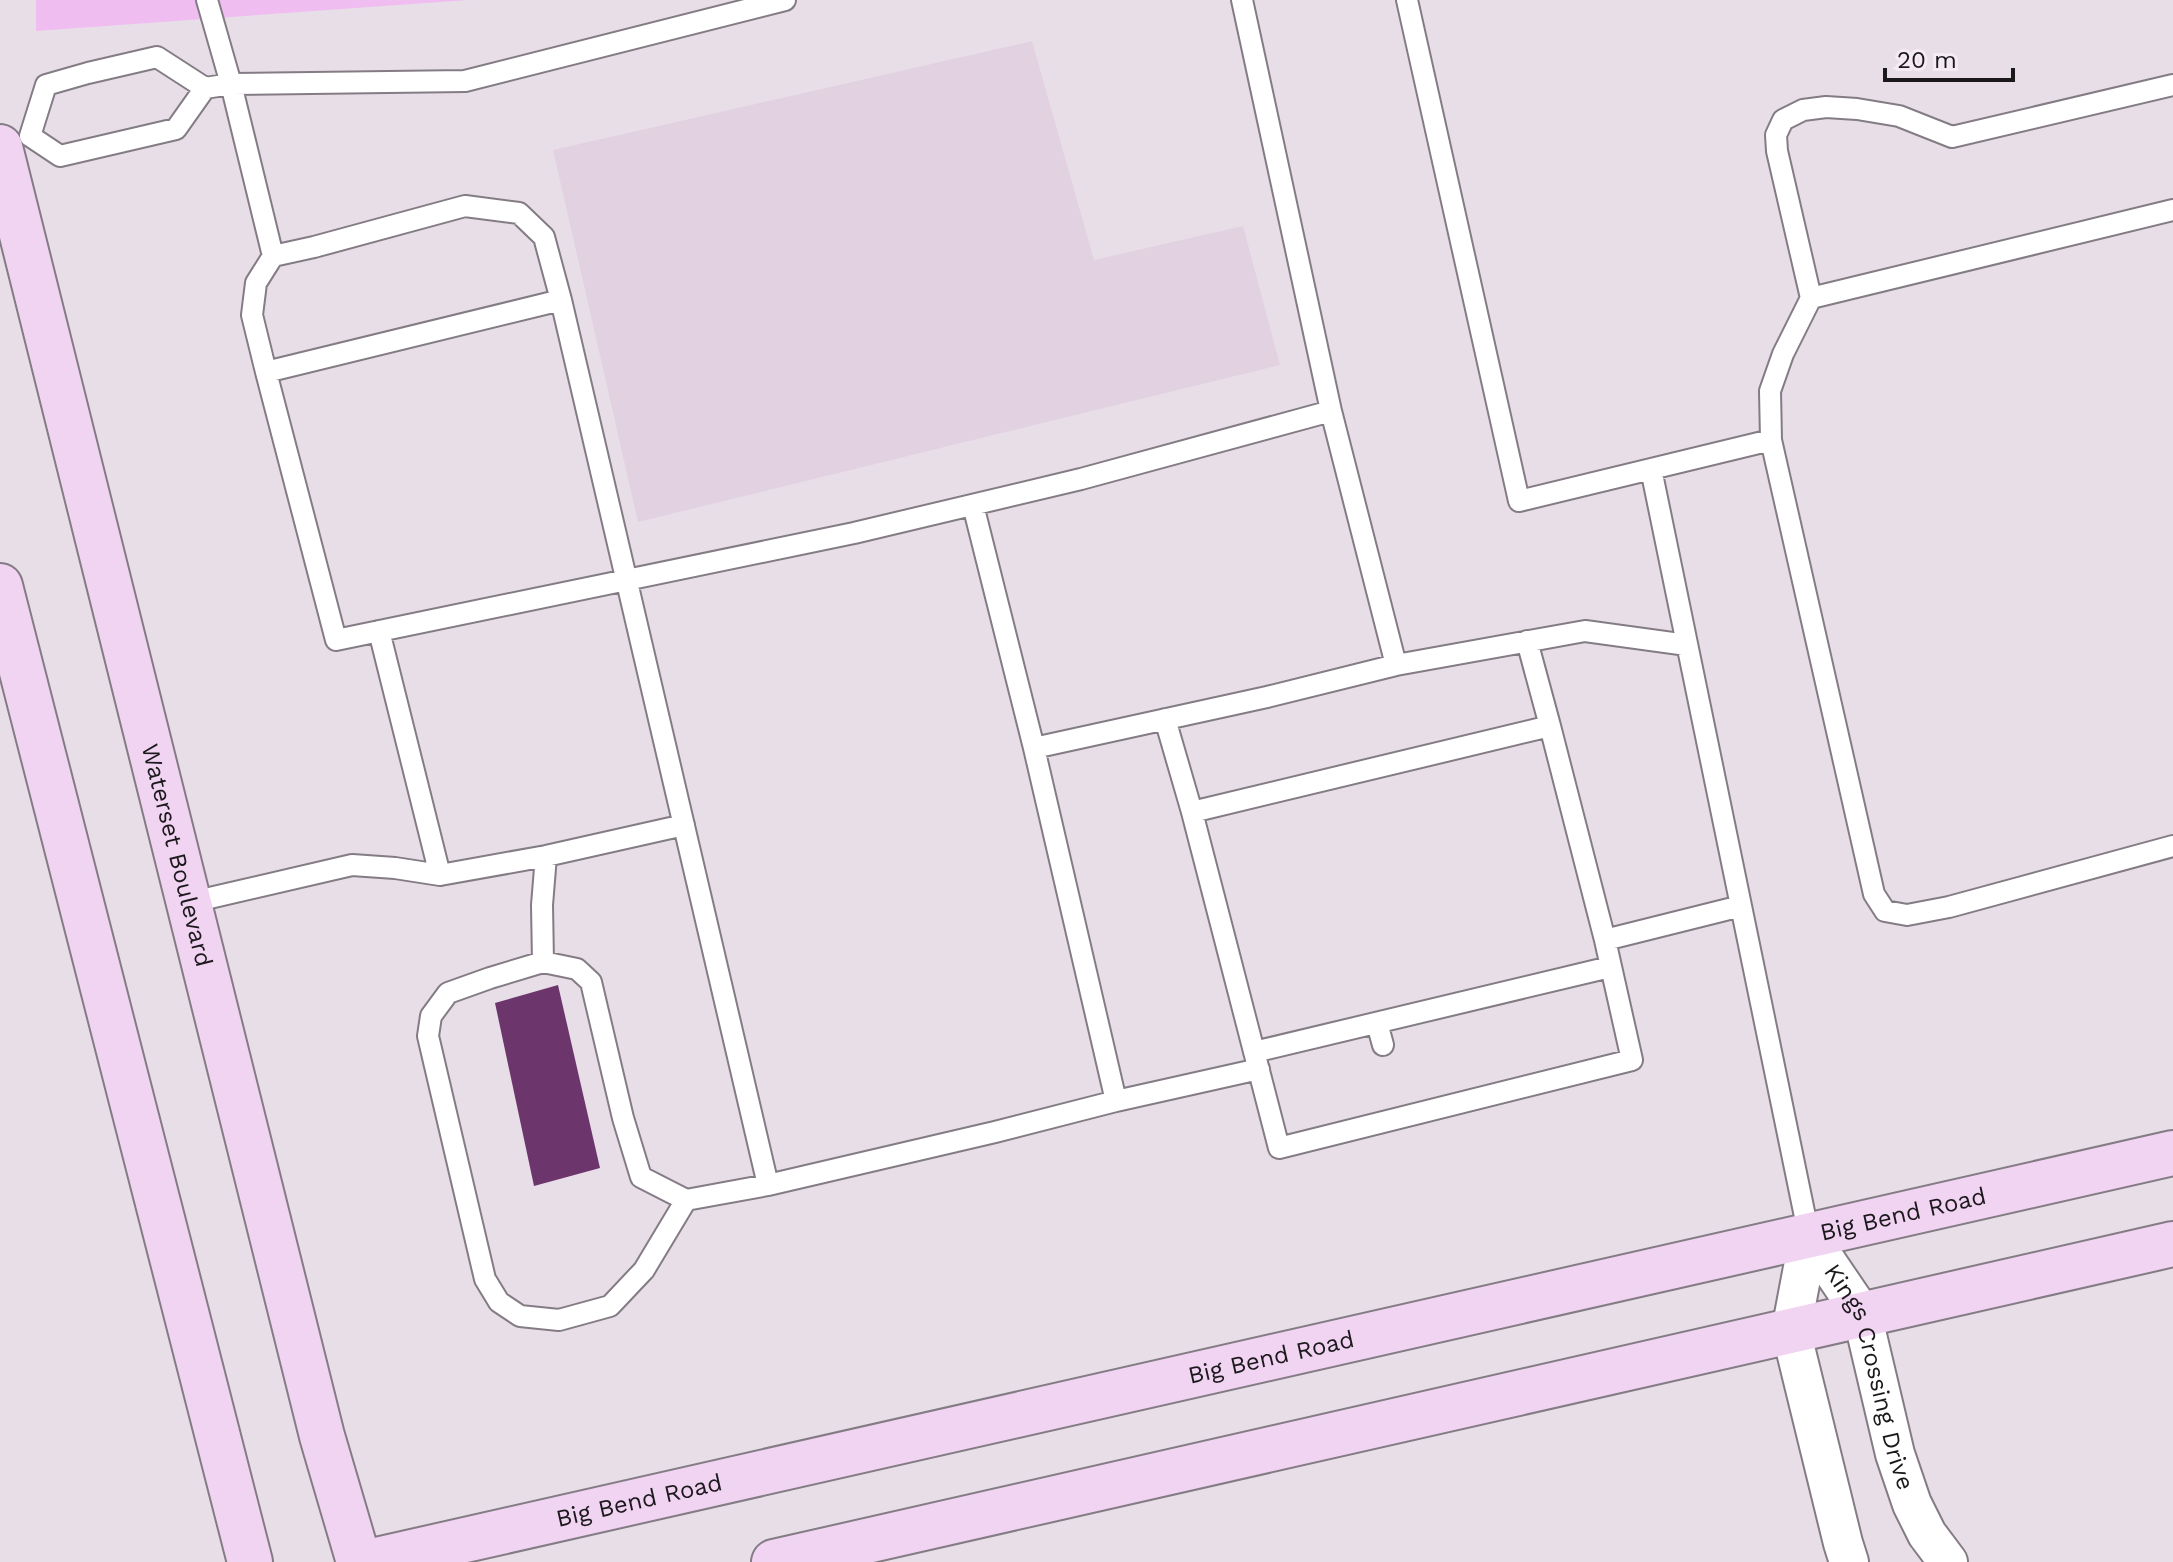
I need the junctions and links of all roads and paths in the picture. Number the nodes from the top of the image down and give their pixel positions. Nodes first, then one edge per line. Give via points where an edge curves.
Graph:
1 (207, 0) edge
2 (785, 0) edge
3 (1242, 0) edge
4 (1407, 0) edge
5 (231, 84) junction
6 (2173, 85) edge
7 (205, 88) junction
8 (10, 143) edge
9 (2173, 210) edge
10 (273, 256) junction
11 (1811, 298) junction
12 (561, 300) junction
13 (266, 372) junction
14 (1331, 411) junction
15 (1771, 440) junction
16 (1651, 469) junction
17 (973, 505) junction
18 (626, 579) junction
19 (0, 586) edge
20 (379, 631) junction
21 (1527, 641) junction
22 (1687, 645) junction
23 (1396, 665) junction
24 (1165, 719) junction
25 (1550, 726) junction
26 (1034, 748) junction
27 (1192, 812) junction
28 (684, 825) junction
29 (2173, 846) edge
30 (546, 856) junction
31 (440, 875) junction
32 (188, 903) junction
33 (1741, 906) junction
34 (1605, 940) junction
35 (543, 962) junction
36 (1610, 967) junction
37 (1532, 986) junction
38 (1480, 998) junction
39 (1536, 1007) dead end
40 (1425, 1012) junction
41 (1485, 1019) dead end
42 (1377, 1023) junction
43 (1430, 1033) dead end
44 (1323, 1036) junction
45 (1383, 1045) dead end
46 (1327, 1058) dead end
47 (1257, 1060) junction
48 (1116, 1101) junction
49 (2173, 1153) edge
50 (768, 1185) junction
51 (686, 1200) junction
52 (1809, 1236) junction
53 (2173, 1244) edge
54 (1862, 1314) junction
55 (1791, 1331) junction
56 (250, 1562) edge
57 (359, 1562) edge
58 (368, 1562) edge
59 (774, 1562) edge
60 (1849, 1562) edge
61 (1948, 1562) edge

1 - 5 lane
2 - 5 lane via 465,81
3 - 14 lane
4 - 16 lane via 1519,501
5 - 7 lane
5 - 10 lane
6 - 11 lane via 1952,137 1899,116 1857,109 1803,110 1783,120 1776,135 1777,151
7 - 8 lane via 176,129 60,156
7 - 8 lane via 157,57 88,73 46,85
8 - 32 main road, Waterset Boulevard
9 - 11 lane
10 - 12 lane via 465,206 519,213 544,237
10 - 13 lane via 256,283 252,315
11 - 15 lane via 1770,391
12 - 13 lane
12 - 18 lane
13 - 20 lane via 336,640
14 - 17 lane
14 - 23 lane
15 - 16 lane
15 - 29 lane via 1874,894 1885,911 1907,915 1949,907
16 - 22 lane
17 - 18 lane
17 - 26 lane
18 - 20 lane
18 - 28 lane
19 - 56 main road
20 - 31 lane
21 - 22 lane via 1585,631
21 - 23 lane
21 - 25 lane
22 - 33 lane
23 - 24 lane
24 - 26 lane
24 - 27 lane
25 - 27 lane
25 - 34 lane
26 - 48 lane
27 - 47 lane
28 - 30 lane
28 - 50 lane
30 - 31 lane
30 - 35 lane
31 - 32 lane via 352,865
32 - 57 main road, Waterset Boulevard via 322,1436
33 - 34 lane
33 - 52 lane
34 - 36 lane
35 - 51 lane via 577,969 591,982 641,1177
35 - 51 lane via 448,993 431,1016 428,1036 492,1291 520,1316 559,1320 610,1306 644,1270
36 - 37 lane
36 - 47 lane via 1632,1060 1551,1073 1342,1125 1279,1148
37 - 38 lane
37 - 39 lane
38 - 40 lane
38 - 41 lane
40 - 42 lane
40 - 43 lane
42 - 44 lane
42 - 45 lane
44 - 46 lane
44 - 47 lane
47 - 48 lane
48 - 50 lane
49 - 52 main road, Big Bend Road
50 - 51 lane
52 - 54 street, Kings Crossing Drive
52 - 55 street, Kings Crossing Drive
52 - 58 main road, Big Bend Road
53 - 54 main road
54 - 55 main road
54 - 61 street, Kings Crossing Drive via 1912,1504
55 - 59 main road
55 - 60 street, Kings Crossing Drive

